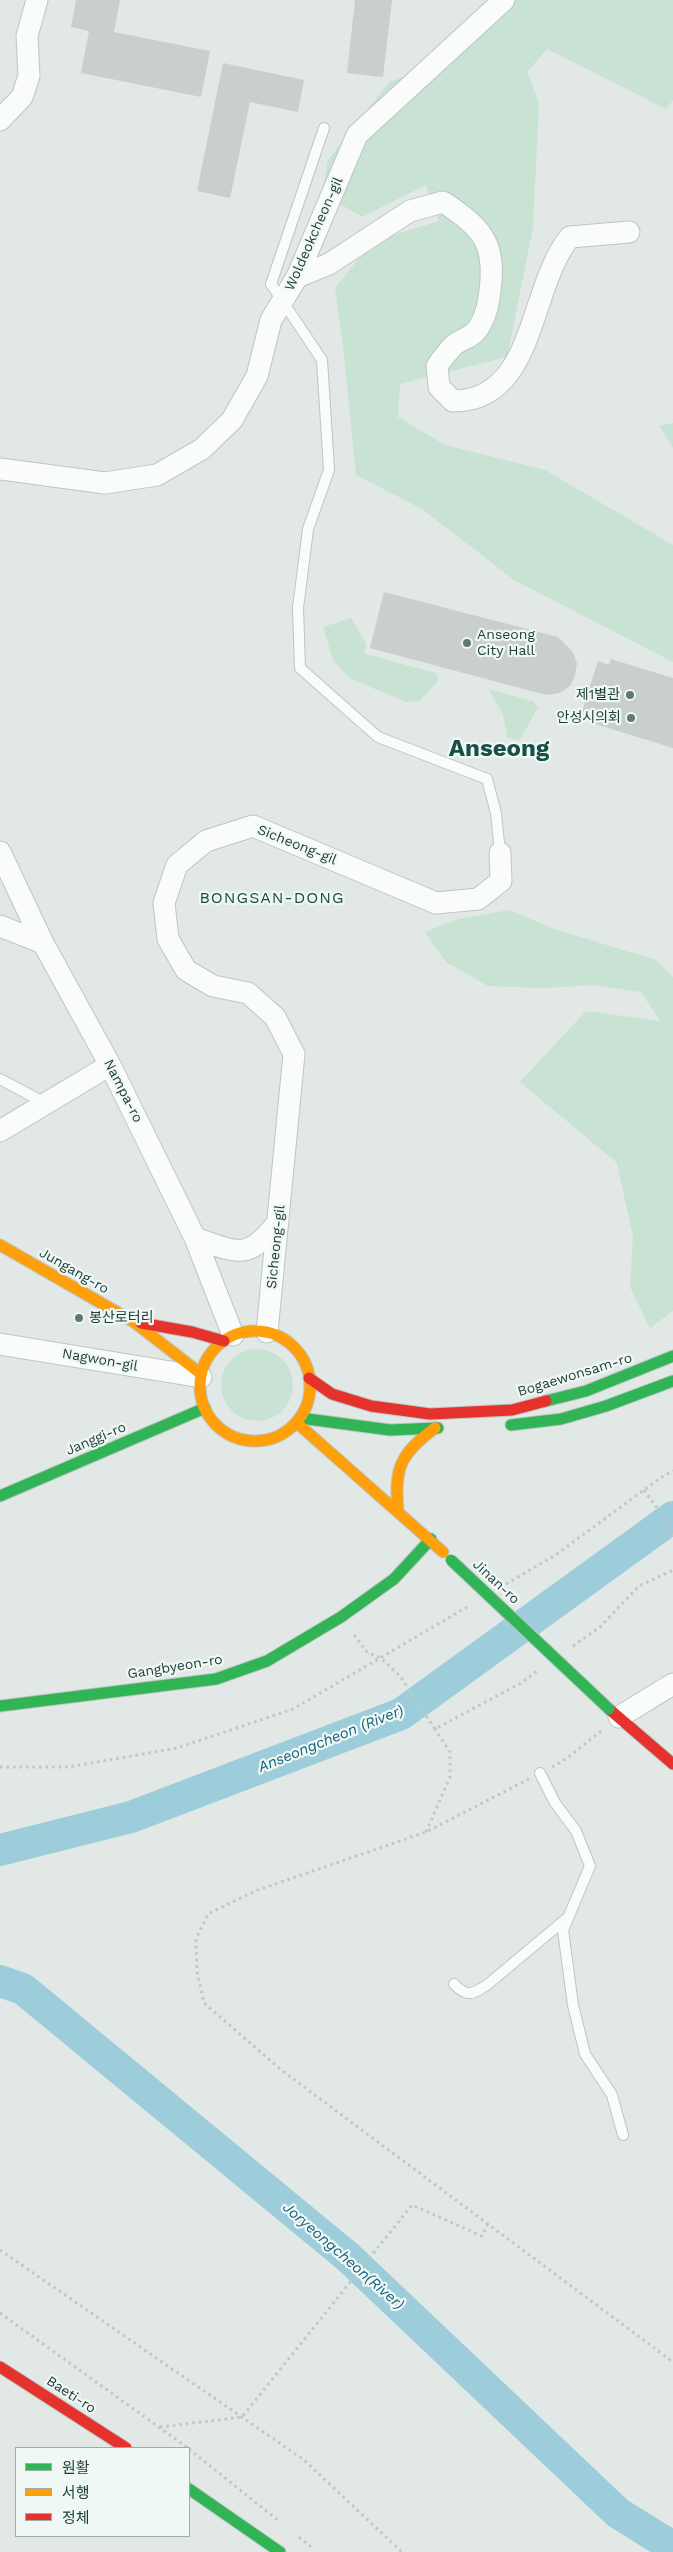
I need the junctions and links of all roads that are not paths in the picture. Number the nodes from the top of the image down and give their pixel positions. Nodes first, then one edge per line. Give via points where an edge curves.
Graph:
1 (37, 0) edge
2 (504, 0) edge
3 (0, 120) edge
4 (324, 128) dead end
5 (629, 232) dead end
6 (297, 277) junction
7 (283, 302) junction
8 (0, 469) edge
9 (0, 852) edge
10 (500, 852) joint
11 (0, 926) edge
12 (43, 943) junction
13 (110, 1065) junction
14 (0, 1079) edge
15 (47, 1104) junction
16 (0, 1131) edge
17 (278, 1221) junction
18 (195, 1238) junction
19 (0, 1246) edge
20 (134, 1322) junction
21 (268, 1332) junction
22 (229, 1338) junction
23 (0, 1344) edge
24 (673, 1356) edge
25 (201, 1376) junction
26 (309, 1378) junction
27 (673, 1381) edge
28 (205, 1408) junction
29 (298, 1420) junction
30 (495, 1426) dead end
31 (435, 1428) junction
32 (452, 1428) dead end
33 (0, 1496) edge
34 (398, 1511) junction
35 (431, 1539) junction
36 (673, 1684) edge
37 (0, 1706) edge
38 (614, 1713) junction
39 (673, 1764) edge
40 (540, 1773) road end
41 (569, 1916) junction
42 (454, 1984) dead end
43 (623, 2135) dead end
44 (0, 2367) edge
45 (124, 2447) edge
46 (190, 2490) edge
47 (265, 2542) junction
48 (259, 2552) edge
49 (280, 2552) edge

1 - 3 street via 27,36 29,76 22,97
2 - 6 street, Woldeokcheon-gil via 357,135
4 - 7 lane via 272,284
5 - 6 street via 570,237 543,286 523,349 511,373 488,393 470,400 453,400 439,387 437,366 455,344 475,333 488,306 492,280 487,244 475,226 460,213 443,202 410,211 329,264
6 - 7 street, Woldeokcheon-gil
7 - 8 street, Woldeokcheon-gil via 271,320 258,376 232,420 202,449 157,475 105,483
7 - 10 lane via 322,360 329,470 308,529 298,608 300,668 378,736 488,779
9 - 12 street, Nampa-ro
10 - 17 street, Sicheong-gil via 500,881 478,900 436,903 253,826 206,841 177,865 164,903 168,939 186,970 213,986 248,993 275,1017 294,1054
11 - 12 street
12 - 13 street, Nampa-ro
13 - 15 street
13 - 18 street, Nampa-ro
14 - 15 lane
15 - 16 street
17 - 18 street via 263,1242 240,1251
17 - 21 street, Sicheong-gil
18 - 22 street, Nampa-ro
19 - 20 main road, Jungang-ro
20 - 22 main road, Jungang-ro
20 - 25 main road, Jungang-ro
21 - 22 main road via 250,1331
21 - 26 main road via 285,1339 299,1352
22 - 25 main road via 209,1356
23 - 25 street, Nagwon-gil
24 - 26 main road, Bogaewonsam-ro via 645,1370 586,1391 512,1410 430,1414 371,1406 332,1394
25 - 28 main road via 200,1392
26 - 29 main road via 308,1400
27 - 30 main road via 561,1419
28 - 29 main road via 214,1423 244,1440 264,1440 282,1434
28 - 33 main road, Janggi-ro
29 - 31 main road via 390,1430
29 - 34 main road, Jinan-ro
31 - 32 main road
31 - 34 main road via 418,1440 403,1457 394,1480
34 - 35 main road, Jinan-ro
35 - 37 main road, Gangbyeon-ro via 394,1579 341,1617 267,1661 216,1679
35 - 38 main road, Jinan-ro, bridge
36 - 38 street
38 - 39 main road, Jinan-ro
40 - 41 lane via 555,1803 576,1831 590,1866
41 - 42 lane via 473,1994 463,1993
41 - 43 lane via 563,1930 575,2013 585,2054 612,2095
44 - 45 main road, Baeti-ro
46 - 47 main road
47 - 48 lane
47 - 49 main road

